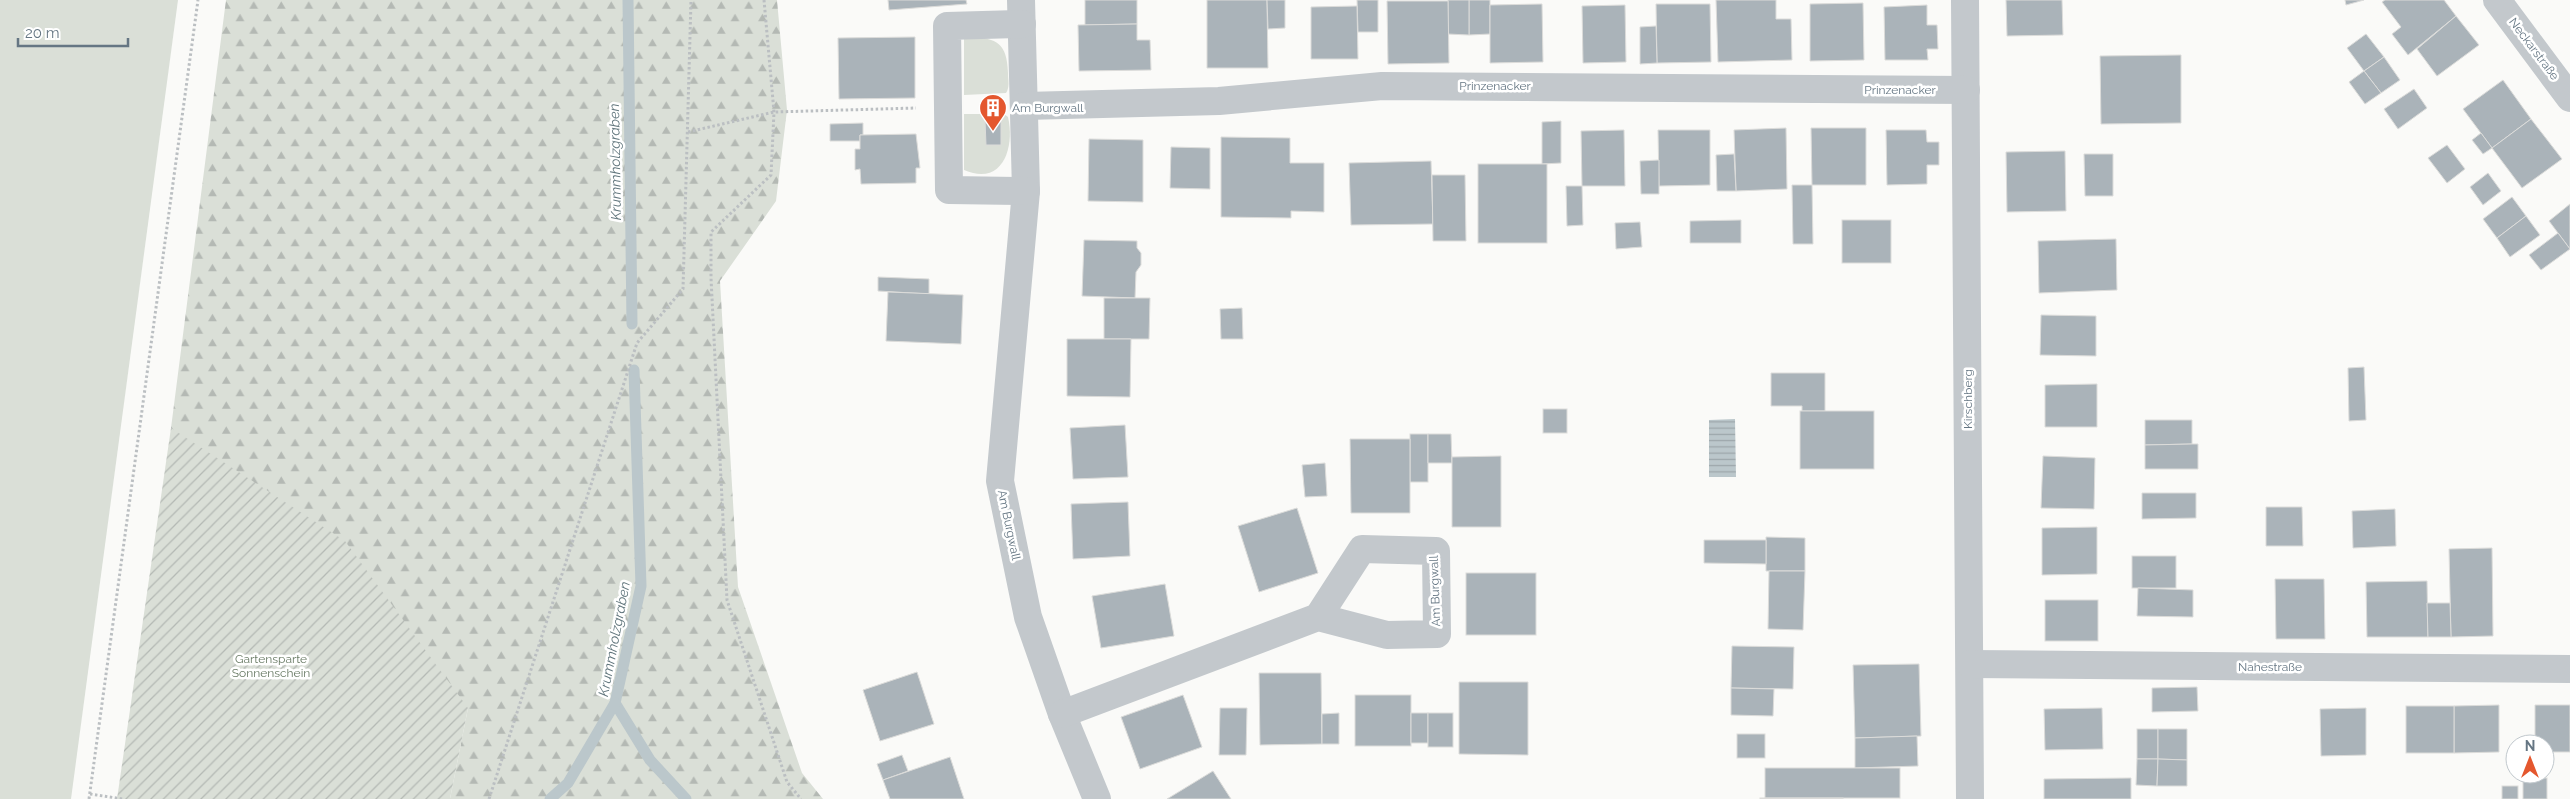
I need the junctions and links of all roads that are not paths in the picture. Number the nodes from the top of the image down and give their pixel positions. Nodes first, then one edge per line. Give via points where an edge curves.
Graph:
1 (1966, 0) edge
2 (2497, 0) edge
3 (1022, 12) edge
4 (1966, 90) junction
5 (2570, 98) edge
6 (1025, 106) junction
7 (1026, 191) junction
8 (1318, 617) junction
9 (1970, 664) junction
10 (2570, 669) edge
11 (1062, 714) junction
12 (1097, 799) edge
13 (1970, 799) edge

1 - 4 street, Kirschberg
2 - 5 street, Neckarstraße
3 - 6 street, Am Burgwall
3 - 7 street via 947,26 947,107 949,190
4 - 6 street, Prinzenacker via 1382,86 1220,101
4 - 9 street, Kirschberg
6 - 7 street, Am Burgwall
7 - 11 street, Am Burgwall via 1000,481 1028,617
8 - 8 street, Am Burgwall via 1387,635 1437,634 1436,551 1362,549
8 - 11 street
9 - 10 street, Nahestraße
9 - 13 street, Kirschberg
11 - 12 street, Am Burgwall

